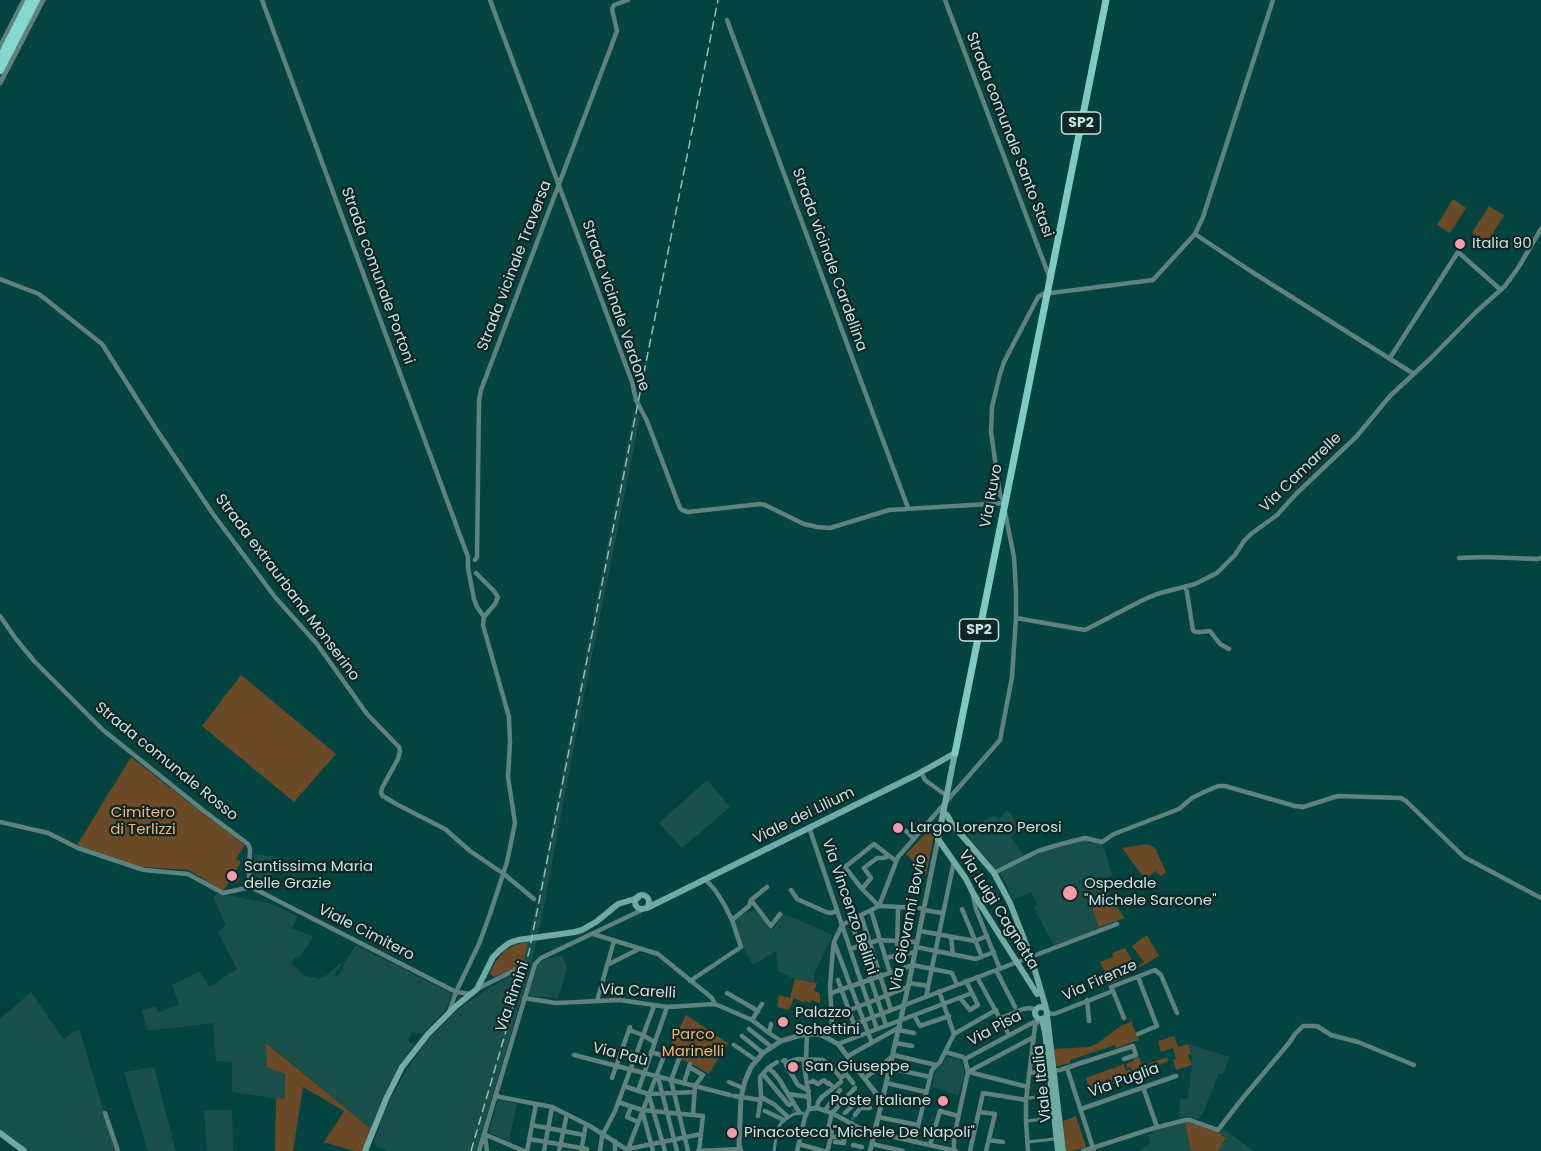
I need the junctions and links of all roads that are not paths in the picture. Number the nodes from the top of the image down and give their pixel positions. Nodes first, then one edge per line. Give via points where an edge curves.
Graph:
1 (24, 0) edge
2 (30, 0) edge
3 (36, 0) edge
4 (43, 0) edge
5 (262, 0) edge
6 (490, 0) edge
7 (628, 0) edge
8 (945, 0) edge
9 (1106, 0) edge
10 (1273, 0) edge
11 (727, 20) dead end
12 (0, 47) edge
13 (0, 59) edge
14 (0, 70) edge
15 (0, 82) edge
16 (559, 185) junction
17 (1541, 230) edge
18 (1195, 234) junction
19 (0, 279) edge
20 (1050, 279) junction
21 (1501, 290) junction
22 (1047, 294) junction
23 (1390, 358) junction
24 (1414, 374) junction
25 (1004, 505) junction
26 (908, 508) junction
27 (1459, 558) dead end
28 (1541, 558) edge
29 (475, 560) junction
30 (469, 561) junction
31 (476, 573) junction
32 (470, 574) junction
33 (1186, 587) junction
34 (0, 616) edge
35 (484, 617) junction
36 (1016, 618) junction
37 (1229, 649) dead end
38 (955, 753) junction
39 (921, 772) junction
40 (946, 799) junction
41 (936, 814) junction
42 (942, 820) junction
43 (930, 821) junction
44 (0, 822) edge
45 (952, 825) junction
46 (809, 827) junction
47 (906, 831) dead end
48 (914, 839) junction
49 (938, 839) junction
50 (888, 852) junction
51 (954, 860) junction
52 (896, 861) junction
53 (994, 873) junction
54 (504, 874) junction
55 (705, 879) junction
56 (251, 887) junction
57 (767, 887) dead end
58 (862, 889) junction
59 (791, 890) dead end
60 (973, 893) junction
61 (1541, 898) edge
62 (534, 899) dead end
63 (648, 899) junction
64 (663, 899) junction
65 (751, 900) junction
66 (640, 905) junction
67 (879, 906) junction
68 (898, 907) junction
69 (921, 909) junction
70 (962, 909) dead end
71 (871, 910) junction
72 (837, 911) junction
73 (942, 913) junction
74 (780, 914) dead end
75 (861, 915) junction
76 (732, 920) junction
77 (851, 921) junction
78 (1117, 924) dead end
79 (842, 926) junction
80 (906, 932) dead end
81 (920, 932) junction
82 (593, 934) junction
83 (938, 935) junction
84 (987, 936) junction
85 (951, 937) junction
86 (879, 940) junction
87 (615, 941) junction
88 (897, 941) junction
89 (905, 941) junction
90 (975, 941) junction
91 (834, 942) junction
92 (869, 943) junction
93 (860, 946) junction
94 (916, 947) junction
95 (639, 949) junction
96 (850, 949) junction
97 (935, 951) junction
98 (994, 952) junction
99 (1041, 954) junction
100 (953, 955) junction
101 (897, 956) junction
102 (982, 957) junction
103 (1031, 957) junction
104 (885, 958) junction
105 (1016, 962) junction
106 (608, 965) junction
107 (913, 965) junction
108 (519, 968) dead end
109 (932, 969) junction
110 (998, 969) junction
111 (1035, 971) junction
112 (890, 973) junction
113 (880, 976) junction
114 (977, 977) junction
115 (1138, 977) junction
116 (838, 980) dead end
117 (871, 980) junction
118 (1038, 980) junction
119 (690, 981) junction
120 (966, 981) junction
121 (861, 983) junction
122 (909, 985) junction
123 (957, 985) junction
124 (851, 986) junction
125 (928, 986) junction
126 (950, 987) junction
127 (842, 989) junction
128 (939, 991) junction
129 (1113, 991) junction
130 (456, 992) junction
131 (475, 992) junction
132 (831, 993) junction
133 (972, 993) junction
134 (1037, 994) junction
135 (887, 996) junction
136 (926, 997) junction
137 (524, 999) junction
138 (878, 999) junction
139 (959, 999) junction
140 (1087, 1000) junction
141 (597, 1001) junction
142 (868, 1003) junction
143 (715, 1004) junction
144 (762, 1004) dead end
145 (944, 1004) junction
146 (905, 1005) junction
147 (654, 1006) junction
148 (667, 1007) junction
149 (858, 1007) junction
150 (1015, 1007) dead end
151 (727, 1008) junction
152 (849, 1010) junction
153 (891, 1010) junction
154 (996, 1010) junction
155 (1036, 1010) junction
156 (758, 1011) junction
157 (1177, 1013) dead end
158 (448, 1014) junction
159 (882, 1014) junction
160 (914, 1015) junction
161 (949, 1016) junction
162 (1043, 1016) junction
163 (873, 1017) junction
164 (1000, 1018) junction
165 (1124, 1018) dead end
166 (752, 1020) junction
167 (832, 1020) junction
168 (902, 1020) junction
169 (863, 1021) junction
170 (1089, 1021) dead end
171 (771, 1024) dead end
172 (854, 1024) junction
173 (886, 1025) junction
174 (749, 1029) dead end
175 (877, 1029) junction
176 (899, 1029) junction
177 (834, 1032) junction
178 (769, 1033) junction
179 (867, 1033) junction
180 (914, 1033) dead end
181 (808, 1034) junction
182 (820, 1034) junction
183 (954, 1034) junction
184 (1138, 1034) dead end
185 (643, 1035) junction
186 (1009, 1035) junction
187 (742, 1036) dead end
188 (1034, 1037) junction
189 (782, 1041) junction
190 (654, 1042) junction
191 (836, 1042) junction
192 (872, 1043) junction
193 (896, 1043) junction
194 (734, 1045) dead end
195 (769, 1046) dead end
196 (912, 1046) dead end
197 (622, 1050) junction
198 (651, 1052) junction
199 (945, 1052) junction
200 (763, 1053) junction
201 (635, 1054) junction
202 (574, 1055) dead end
203 (848, 1056) junction
204 (893, 1056) junction
205 (649, 1059) junction
206 (679, 1059) dead end
207 (806, 1059) junction
208 (965, 1059) junction
209 (1124, 1059) dead end
210 (756, 1060) junction
211 (782, 1063) junction
212 (936, 1065) junction
213 (1414, 1065) dead end
214 (616, 1066) junction
215 (675, 1068) junction
216 (689, 1068) junction
217 (768, 1068) junction
218 (890, 1068) junction
219 (1067, 1068) junction
220 (630, 1070) junction
221 (1052, 1071) junction
222 (789, 1072) junction
223 (968, 1072) junction
224 (644, 1073) junction
225 (1029, 1073) junction
226 (763, 1074) junction
227 (1176, 1076) dead end
228 (657, 1077) junction
229 (930, 1077) junction
230 (612, 1078) dead end
231 (865, 1078) junction
232 (779, 1079) junction
233 (671, 1080) junction
234 (729, 1082) dead end
235 (809, 1082) junction
236 (684, 1083) junction
237 (886, 1083) junction
238 (831, 1085) dead end
239 (624, 1086) junction
240 (841, 1087) junction
241 (1028, 1087) junction
242 (1143, 1087) junction
243 (743, 1088) junction
244 (695, 1089) junction
245 (856, 1089) junction
246 (638, 1091) junction
247 (927, 1092) junction
248 (662, 1093) junction
249 (674, 1093) junction
250 (648, 1094) junction
251 (789, 1094) junction
252 (809, 1094) junction
253 (495, 1096) junction
254 (735, 1096) junction
255 (1052, 1096) junction
256 (883, 1097) junction
257 (761, 1099) junction
258 (1026, 1099) junction
259 (618, 1102) junction
260 (907, 1102) dead end
261 (536, 1104) junction
262 (552, 1107) junction
263 (631, 1107) junction
264 (817, 1108) junction
265 (861, 1108) junction
266 (870, 1108) dead end
267 (796, 1109) junction
268 (809, 1109) junction
269 (1081, 1109) junction
270 (642, 1110) junction
271 (825, 1110) junction
272 (654, 1112) junction
273 (979, 1112) junction
274 (105, 1113) dead end
275 (667, 1113) junction
276 (832, 1113) junction
277 (567, 1114) junction
278 (679, 1114) junction
279 (843, 1114) junction
280 (693, 1115) junction
281 (958, 1116) junction
282 (878, 1117) junction
283 (786, 1118) junction
284 (1054, 1118) junction
285 (853, 1119) junction
286 (1026, 1121) junction
287 (638, 1122) junction
288 (586, 1124) junction
289 (532, 1125) junction
290 (918, 1125) junction
291 (1157, 1127) junction
292 (548, 1128) junction
293 (614, 1130) dead end
294 (563, 1131) junction
295 (875, 1132) junction
296 (0, 1133) edge
297 (484, 1134) junction
298 (603, 1134) junction
299 (701, 1134) junction
300 (584, 1135) junction
301 (609, 1137) junction
302 (685, 1137) junction
303 (897, 1138) junction
304 (529, 1139) junction
305 (833, 1139) junction
306 (1057, 1139) junction
307 (674, 1140) junction
308 (989, 1140) junction
309 (615, 1141) junction
310 (369, 1142) junction
311 (545, 1142) junction
312 (662, 1142) junction
313 (916, 1142) junction
314 (1003, 1142) dead end
315 (1027, 1142) junction
316 (560, 1144) junction
317 (651, 1144) junction
318 (799, 1144) junction
319 (872, 1144) junction
320 (854, 1145) dead end
321 (930, 1145) junction
322 (862, 1147) dead end
323 (583, 1149) edge
324 (808, 1149) edge
325 (938, 1149) edge
326 (1094, 1149) edge
327 (628, 1150) edge
328 (724, 1150) edge
329 (740, 1150) edge
330 (822, 1150) edge
331 (895, 1150) edge
332 (24, 1151) edge
333 (118, 1151) edge
334 (365, 1151) edge
335 (372, 1151) edge
336 (479, 1151) edge
337 (487, 1151) edge
338 (525, 1151) edge
339 (544, 1151) edge
340 (559, 1151) edge
341 (600, 1151) edge
342 (615, 1151) edge
343 (653, 1151) edge
344 (664, 1151) edge
345 (677, 1151) edge
346 (688, 1151) edge
347 (698, 1151) edge
348 (774, 1151) edge
349 (797, 1151) edge
350 (835, 1151) edge
351 (870, 1151) edge
352 (903, 1151) edge
353 (916, 1151) edge
354 (954, 1151) edge
355 (970, 1151) edge
356 (986, 1151) edge
357 (1028, 1151) edge
358 (1058, 1151) edge
359 (1063, 1151) edge
360 (1083, 1151) edge

1 - 12 street
2 - 13 highway
3 - 14 highway
4 - 15 street
5 - 30 street, Strada comunale Portoni
6 - 16 street, Strada vicinale Verdone
7 - 16 street, Strada vicinale Traversa via 612,9 617,31
8 - 20 street, Strada comunale Santo Stasi
9 - 20 main road, Via Ruvo / SP2
10 - 18 street
11 - 26 street, Strada vicinale Cardellina
16 - 26 street, Strada vicinale Verdone via 636,400 682,510 760,504 804,524 830,528 882,511
16 - 29 street, Strada vicinale Traversa via 481,390
17 - 21 street, Via Camarelle
18 - 22 street via 1154,280
18 - 23 street
19 - 54 street, Strada extraurbana Monserino via 39,294 102,344 156,429 275,597 317,644 367,714 399,747 398,759 382,788 383,796 445,829
20 - 22 main road, Via Ruvo / SP2
21 - 23 street via 1458,252
21 - 24 street, Via Camarelle
22 - 25 main road, Via Ruvo / SP2
22 - 25 street via 1038,297 1004,362 992,407 994,453
23 - 24 street
24 - 33 street, Via Camarelle via 1277,515 1244,541 1227,564
25 - 26 street, Strada vicinale Verdone
25 - 36 street via 1014,557
25 - 38 main road, Via Ruvo / SP2
27 - 28 street
29 - 30 street
29 - 31 street, Strada vicinale Traversa
30 - 32 street, Strada comunale Portoni
31 - 32 street
31 - 35 street via 498,597
32 - 35 street, Strada comunale Portoni via 474,599
33 - 36 street, Via Camarelle via 1157,594 1085,630
33 - 37 street via 1192,630 1210,631
34 - 56 street, Strada comunale Rosso via 35,662 103,730 248,844
35 - 54 street via 485,636 510,726 508,777 514,823
36 - 40 street via 1012,677 1000,740
38 - 39 main road, Viale dei Lilium
38 - 40 main road, Via Giovanni Bovio / SP2
39 - 40 street
39 - 46 main road, Viale dei Lilium
40 - 41 street
40 - 42 main road, Via Giovanni Bovio / SP2
41 - 42 street
41 - 43 street
42 - 43 street
42 - 45 main road
42 - 45 main road via 947,815
42 - 49 main road, Via Giovanni Bovio / SP2
43 - 48 street
44 - 56 street via 48,833 78,848 144,870 188,874 218,892
45 - 53 main road
46 - 55 main road, Viale dei Lilium
46 - 72 street, Via Vincenzo Bellini
47 - 48 street
48 - 52 street
49 - 51 main road, Via Luigi Cagnetta
49 - 69 street, Via Giovanni Bovio
50 - 52 street
50 - 58 street via 864,868 871,878
50 - 58 street via 874,844 845,867
51 - 60 main road, Via Luigi Cagnetta
51 - 73 street
52 - 67 street
53 - 61 street via 1038,851 1085,838 1102,842 1179,809 1204,792 1225,786 1303,807 1338,796 1401,798 1464,857
53 - 103 main road
54 - 62 street
54 - 130 street via 479,944
55 - 64 main road, Viale dei Lilium
55 - 76 street via 716,890
56 - 130 street, Viale Cimitero
57 - 65 street
58 - 67 street
59 - 72 street via 797,899 826,912
60 - 84 street
60 - 105 main road, Via Luigi Cagnetta
63 - 64 main road, Viale dei Lilium
63 - 66 main road via 649,904
63 - 66 main road, Viale dei Lilium via 642,896
64 - 66 main road, Viale dei Lilium
65 - 74 street via 771,926
65 - 76 street
66 - 82 street, Via Rimini via 624,919
66 - 131 main road, Viale dei Lilium via 620,903 575,932 509,943 492,960
67 - 68 street
67 - 71 street
68 - 69 street
68 - 88 street
69 - 73 street
69 - 81 street, Via Giovanni Bovio
70 - 90 street
71 - 75 street
71 - 86 street
72 - 79 street, Via Vincenzo Bellini
73 - 83 street
75 - 77 street
75 - 92 street
76 - 119 street via 741,947
77 - 79 street
77 - 93 street
78 - 99 street
79 - 91 street
79 - 96 street, Via Vincenzo Bellini
80 - 89 street
81 - 83 street
81 - 94 street, Via Giovanni Bovio
82 - 87 street
82 - 137 street, Via Rimini via 537,961
83 - 85 street
83 - 97 street
84 - 90 street
84 - 98 street
85 - 90 street
85 - 100 street
86 - 88 street
86 - 92 street
86 - 104 street
87 - 95 street
87 - 106 street
88 - 89 street
88 - 101 street
89 - 94 street
90 - 102 street
91 - 124 street
91 - 132 street
92 - 93 street
92 - 113 street
93 - 96 street
93 - 117 street
94 - 97 street
94 - 101 street
94 - 107 street, Via Giovanni Bovio
95 - 106 street
95 - 119 street via 658,954
96 - 121 street, Via Vincenzo Bellini
97 - 100 street
97 - 109 street
98 - 102 street
98 - 110 street
99 - 103 street
99 - 111 street
100 - 102 street
101 - 104 street
103 - 105 street
103 - 111 main road
104 - 112 street
105 - 110 street
105 - 134 main road, Via Luigi Cagnetta
106 - 141 street
107 - 109 street
107 - 112 street
107 - 122 street, Via Giovanni Bovio
108 - 131 street
109 - 123 street via 952,972
109 - 125 street
110 - 114 street
110 - 150 street
111 - 118 main road
112 - 113 street
113 - 117 street
113 - 135 street
114 - 120 street
114 - 154 street
115 - 129 street, Via Firenze via 1111,987
115 - 157 street, Via Firenze via 1155,970 1161,975
115 - 184 street via 1157,1026
116 - 127 street
117 - 121 street
117 - 138 street
118 - 134 main road
118 - 162 main road
119 - 143 street
120 - 123 street
120 - 133 street
121 - 124 street
121 - 142 street, Via Vincenzo Bellini
122 - 125 street
122 - 135 street
122 - 146 street, Via Giovanni Bovio
123 - 126 street
124 - 127 street
124 - 149 street
125 - 136 street
126 - 128 street
126 - 139 street
127 - 132 street
127 - 152 street
128 - 136 street
128 - 145 street
129 - 140 street, Via Firenze
129 - 165 street
130 - 131 street, Viale Cimitero
130 - 158 street
131 - 158 main road, Viale dei Lilium
132 - 167 street
133 - 139 street
133 - 139 street via 978,1005 970,1010
134 - 155 main road
135 - 138 street
135 - 153 street
136 - 146 street
137 - 141 street, Via Carelli
137 - 253 street, Via Rimini
138 - 142 street
138 - 159 street
139 - 145 street
140 - 162 street, Via Firenze
140 - 170 street
141 - 147 street, Via Carelli via 620,1000
142 - 149 street
142 - 163 street, Via Vincenzo Bellini
143 - 148 street, Via Carelli
143 - 151 street
144 - 156 street
145 - 160 street
145 - 161 street
146 - 153 street
146 - 168 street, Via Giovanni Bovio
147 - 148 street, Via Carelli
147 - 185 street
148 - 190 street
149 - 152 street
149 - 169 street
151 - 156 street via 730,994
151 - 166 street
152 - 167 street
152 - 172 street
153 - 159 street
154 - 164 street
154 - 183 street
155 - 162 main road via 1036,1016
155 - 162 main road via 1041,1006
155 - 164 street via 1030,1008
156 - 166 street
158 - 310 main road, Viale dei Lilium via 402,1067
159 - 163 street
159 - 173 street
160 - 161 street via 920,1026
160 - 168 street
161 - 183 street
162 - 186 street, Via Pisa
162 - 188 street
162 - 221 main road, Viale Italia
163 - 169 street
163 - 175 street, Via Vincenzo Bellini
164 - 186 street
166 - 178 street
167 - 177 street
167 - 182 street via 828,1030
168 - 173 street
168 - 176 street, Via Giovanni Bovio
169 - 172 street
169 - 179 street
171 - 178 street
172 - 177 street
173 - 175 street
174 - 195 street
175 - 179 street
176 - 180 street
176 - 192 street
176 - 193 street, Via Giovanni Bovio
177 - 191 street
178 - 189 street
179 - 191 street
179 - 192 street
181 - 182 street
181 - 189 street
181 - 207 street
182 - 191 street
183 - 199 street
185 - 190 street
185 - 197 street via 629,1028
185 - 201 street
186 - 208 street, Via Pisa
187 - 200 street
188 - 223 street
188 - 225 street
189 - 200 street
190 - 198 street
191 - 203 street
192 - 203 street
193 - 196 street
193 - 204 street, Via Giovanni Bovio
194 - 210 street
197 - 201 street
197 - 214 street
198 - 205 street
198 - 228 street via 664,1056
199 - 208 street
199 - 212 street
200 - 210 street
201 - 205 street
201 - 220 street
202 - 214 street, Via Paù
203 - 231 street
204 - 212 street
204 - 218 street, Via Giovanni Bovio
204 - 231 street
205 - 224 street
206 - 215 street
207 - 211 street
207 - 235 street
207 - 245 street via 820,1059 840,1078 846,1074
208 - 223 street
209 - 219 street via 1136,1055 1133,1046
210 - 243 street
211 - 217 street
211 - 222 street
212 - 229 street
213 - 291 street via 1331,1035 1317,1026 1303,1026 1218,1130 1190,1120
214 - 220 street, Via Paù
214 - 230 street
215 - 216 street
215 - 233 street
216 - 236 street
216 - 244 street via 702,1075
217 - 226 street
217 - 232 street
218 - 229 street
218 - 237 street, Via Giovanni Bovio
219 - 221 street
219 - 269 street
220 - 224 street, Via Paù
220 - 239 street
221 - 225 street
221 - 255 main road, Viale Italia
221 - 359 main road, Viale Italia
222 - 232 street
222 - 252 street
223 - 241 street
223 - 281 street
224 - 228 street, Via Paù
224 - 246 street
225 - 241 street
226 - 257 street
226 - 267 street
227 - 242 street, Via Puglia
228 - 233 street, Via Paù
228 - 248 street
228 - 250 street
229 - 247 street
231 - 256 street
232 - 251 street
233 - 236 street, Via Paù
233 - 249 street
234 - 243 street
235 - 238 street via 818,1084 824,1080
235 - 252 street
236 - 244 street, Via Paù
237 - 247 street
237 - 256 street, Via Giovanni Bovio
239 - 246 street
239 - 259 street
240 - 245 street
240 - 264 street via 822,1097
240 - 271 street
241 - 258 street
242 - 269 street, Via Puglia
242 - 291 street
243 - 254 street
244 - 249 street
244 - 254 street, Via Paù
244 - 280 street
245 - 265 street
245 - 276 street
245 - 279 street
246 - 250 street
247 - 290 street
248 - 249 street
248 - 250 street
248 - 275 street
249 - 278 street
250 - 270 street
250 - 272 street
251 - 252 street
251 - 267 street
252 - 268 street
253 - 261 street
253 - 297 street, Via Rimini
254 - 257 street, Via Paù
254 - 329 street
255 - 258 street
255 - 284 main road, Viale Italia
256 - 260 street
256 - 282 street, Via Giovanni Bovio
257 - 283 street via 776,1106
257 - 283 street via 762,1112
258 - 273 street via 983,1093
258 - 286 street
259 - 263 street
259 - 298 street
261 - 262 street
261 - 289 street
262 - 277 street
262 - 292 street
263 - 270 street
263 - 287 street via 627,1117
264 - 268 street
264 - 271 street
265 - 266 street
265 - 285 street
267 - 283 street
268 - 318 street
269 - 326 street
270 - 272 street
270 - 287 street
270 - 317 street
271 - 276 street
272 - 275 street
272 - 312 street
273 - 308 street via 996,1114
273 - 355 street
274 - 333 street
275 - 278 street
275 - 307 street
276 - 279 street
276 - 305 street via 828,1129
277 - 288 street
277 - 294 street
278 - 280 street
278 - 302 street
279 - 285 street
280 - 299 street via 703,1116
281 - 321 street via 940,1111
281 - 354 street
282 - 290 street
282 - 295 street, Via Giovanni Bovio
283 - 348 street via 778,1129
284 - 286 street
284 - 306 main road, Viale Italia
285 - 295 street via 866,1131
285 - 305 street via 850,1137
286 - 315 street
287 - 327 street
288 - 298 street
288 - 300 street
289 - 292 street
289 - 304 street
290 - 313 street
291 - 326 street
292 - 294 street
292 - 311 street
293 - 301 street
294 - 300 street
294 - 316 street
295 - 303 street
295 - 319 street, Via Giovanni Bovio
296 - 332 main road
297 - 336 street, Via Rimini
297 - 337 street, Via Rimini
297 - 338 street
298 - 301 street
298 - 341 street
299 - 302 street
299 - 347 street
300 - 323 street
301 - 309 street
302 - 307 street
302 - 346 street
303 - 313 street
303 - 331 street
304 - 311 street
304 - 338 street
305 - 330 street
306 - 315 street
306 - 358 main road, Viale Italia
307 - 312 street
307 - 345 street
308 - 314 street
308 - 356 street
309 - 327 street
309 - 342 street
310 - 334 main road, Viale dei Lilium
310 - 335 main road
311 - 316 street
311 - 339 street
312 - 317 street
312 - 344 street
313 - 321 street
313 - 353 street
315 - 357 street
316 - 323 street
316 - 340 street
317 - 327 street
317 - 343 street
318 - 324 street
318 - 349 street
319 - 331 street
319 - 351 street, Via Giovanni Bovio
320 - 322 street
321 - 325 street
324 - 330 street
325 - 354 street
326 - 360 street
328 - 329 street
328 - 347 street
330 - 350 street
331 - 352 street

